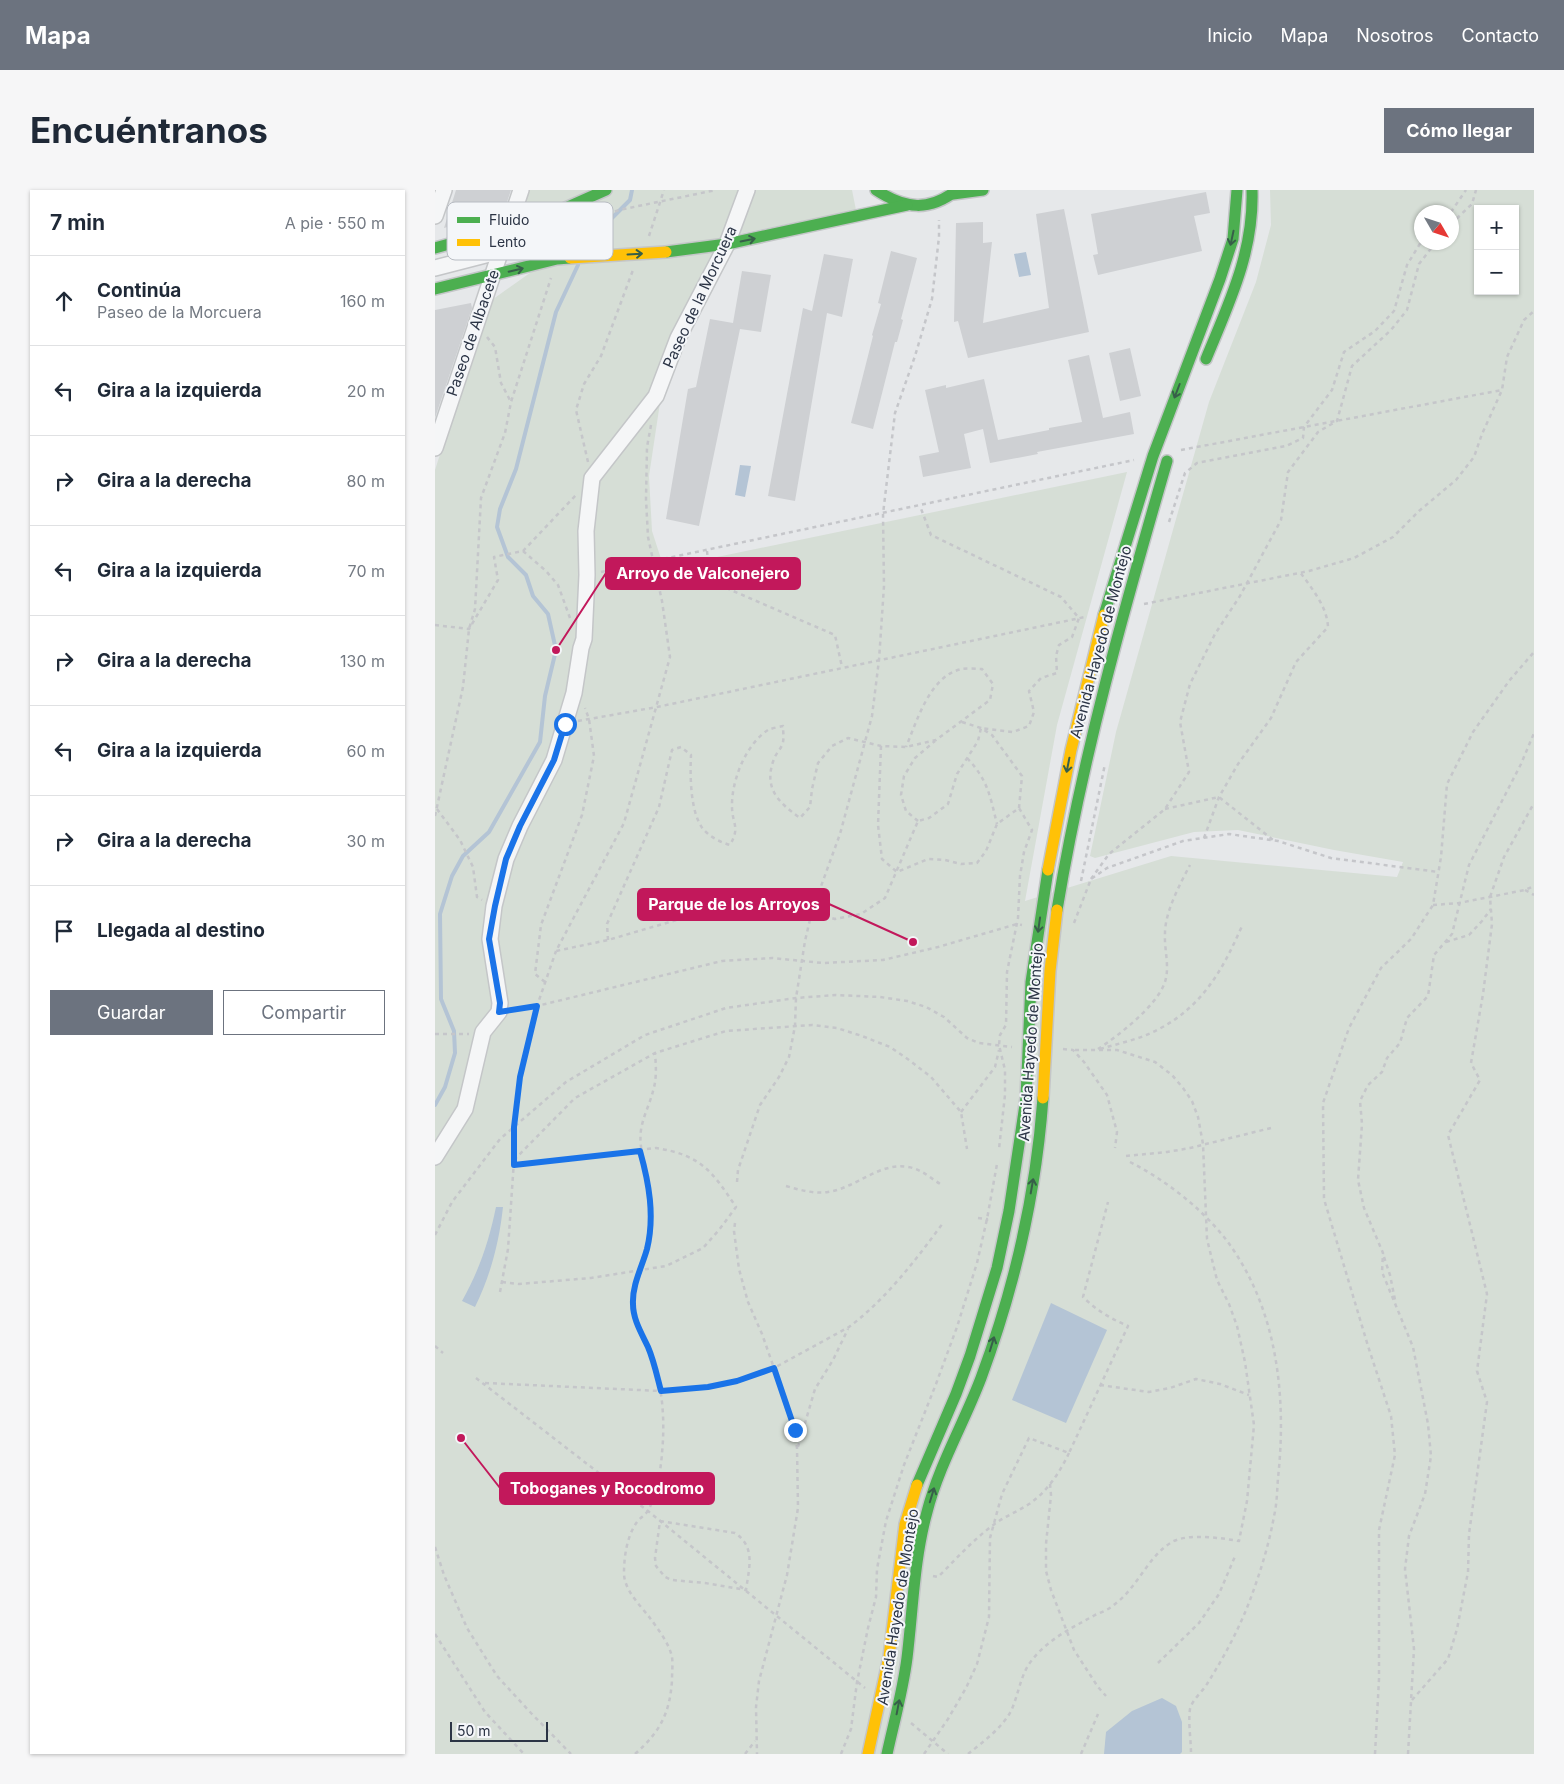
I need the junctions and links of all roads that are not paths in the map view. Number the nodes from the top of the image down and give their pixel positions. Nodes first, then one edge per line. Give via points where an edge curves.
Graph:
1 (444, 190) edge
2 (521, 190) edge
3 (606, 190) edge
4 (747, 190) edge
5 (876, 190) edge
6 (983, 190) edge
7 (1237, 190) edge
8 (1253, 190) edge
9 (955, 192) edge
10 (517, 202) edge
11 (579, 202) edge
12 (907, 205) junction
13 (435, 216) edge
14 (727, 244) junction
15 (613, 255) edge
16 (466, 260) edge
17 (498, 260) edge
18 (553, 260) edge
19 (435, 268) edge
20 (493, 275) junction
21 (435, 289) edge
22 (1204, 366) dead end
23 (435, 448) edge
24 (1170, 452) road end
25 (435, 1157) edge
26 (868, 1754) edge
27 (887, 1754) edge

1 - 13 street
2 - 10 street, Paseo de Albacete
3 - 11 street
4 - 14 street, Paseo de la Morcuera
5 - 12 street via 890,200
6 - 9 street
7 -> 26 street via 1233,239 1169,426 1153,456 1104,613 1071,750 1043,895 1031,982 1026,1098 997,1268 970,1356 917,1486 905,1524 889,1657
8 - 22 street via 1249,242
9 - 12 street via 939,202
14 -> 12 street
15 -> 14 street, bridge
14 - 25 street, Paseo de la Morcuera via 678,338 657,396 592,478 586,531 584,639 575,683 554,760 506,859 489,939 499,1012 483,1032 465,1109
16 - 19 street
17 - 20 street, Paseo de Albacete
20 -> 18 street, bridge
20 - 21 street
20 - 23 street, Paseo de Albacete
27 -> 24 street, Avenida Hayedo de Montejo via 906,1660 923,1529 933,1490 987,1361 1027,1214 1038,1154 1054,927 1087,752 1123,609

